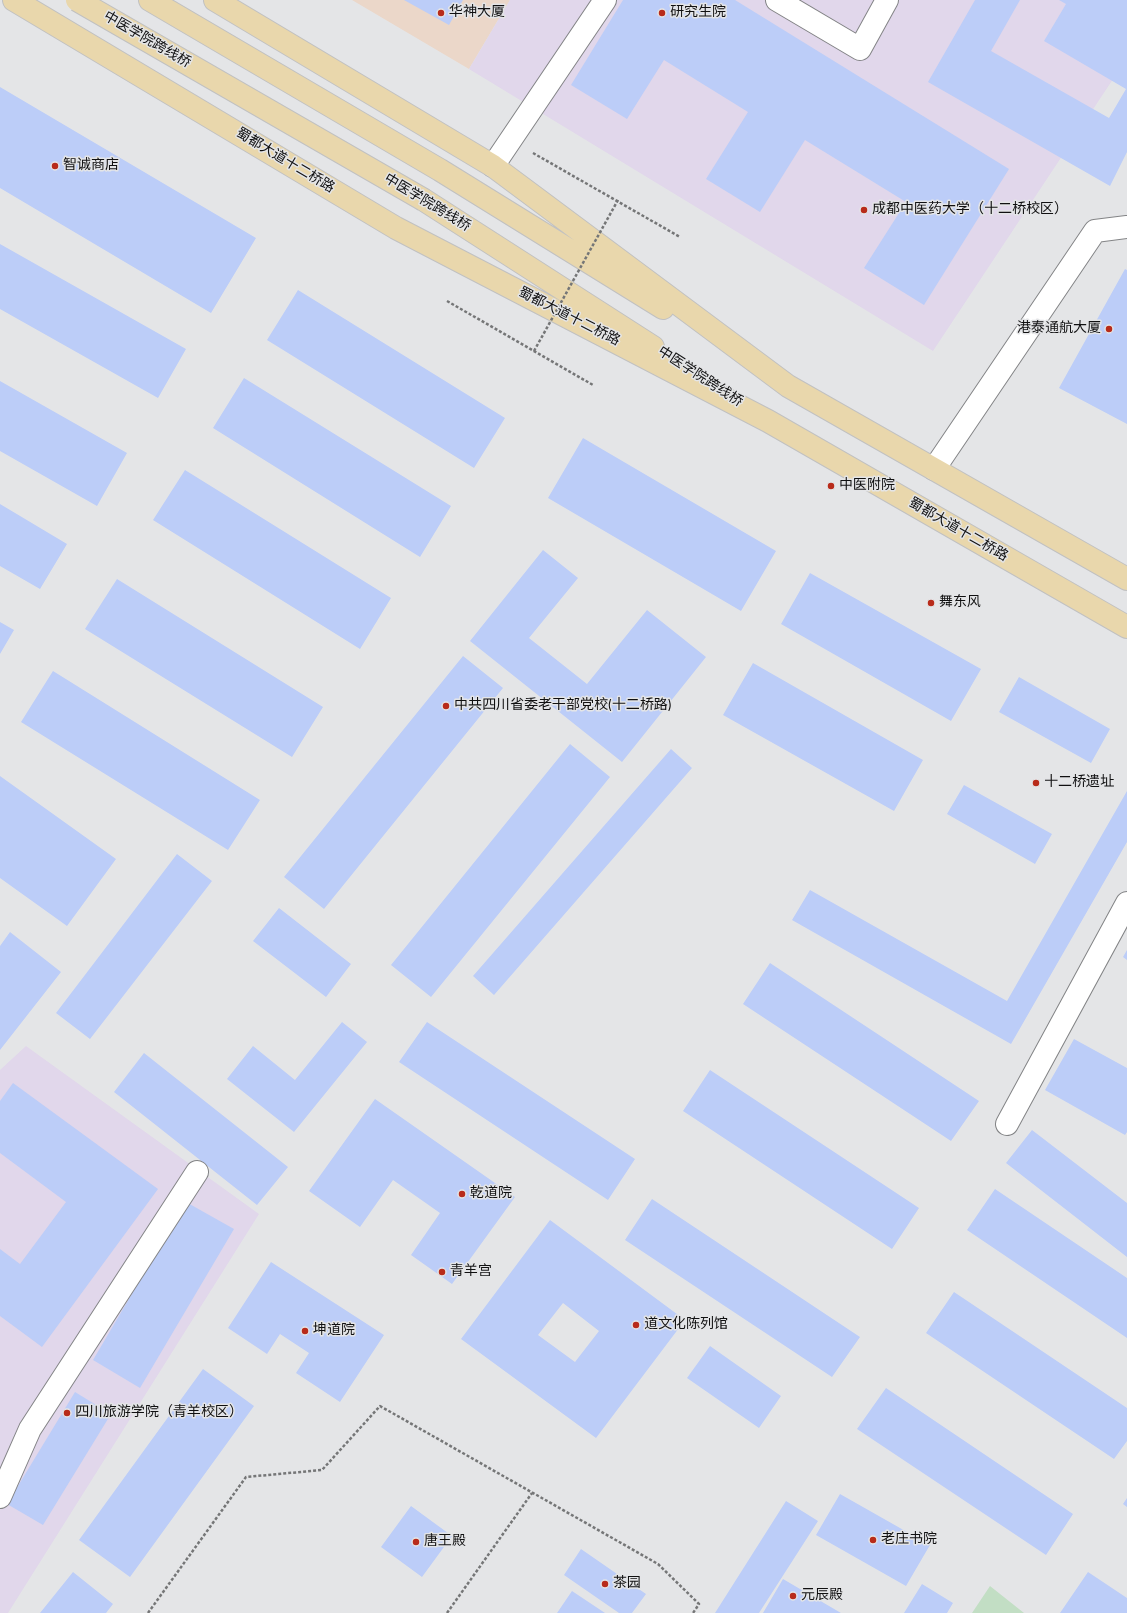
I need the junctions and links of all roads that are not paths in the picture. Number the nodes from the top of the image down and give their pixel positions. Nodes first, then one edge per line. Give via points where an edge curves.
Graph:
1 (14, 0) edge
2 (77, 0) edge
3 (150, 0) edge
4 (215, 0) edge
5 (605, 0) edge
6 (777, 0) edge
7 (887, 0) edge
8 (493, 166) junction
9 (1127, 228) edge
10 (788, 386) junction
11 (768, 421) junction
12 (934, 469) junction
13 (1127, 579) edge
14 (1127, 627) edge
15 (1127, 903) edge
16 (1007, 1124) dead end
17 (197, 1172) dead end
18 (0, 1496) edge

1 - 11 main road, 蜀都大道十二桥路 via 396,228
2 - 11 main road, 中医学院跨线桥, bridge via 424,200
3 - 10 main road via 440,170
4 - 8 main road
5 - 8 street
6 - 7 street via 860,49
8 - 10 main road
9 - 12 street via 1095,231
10 - 12 main road
11 - 14 main road, 蜀都大道十二桥路
12 - 13 main road
15 - 16 street
17 - 18 street via 30,1429

